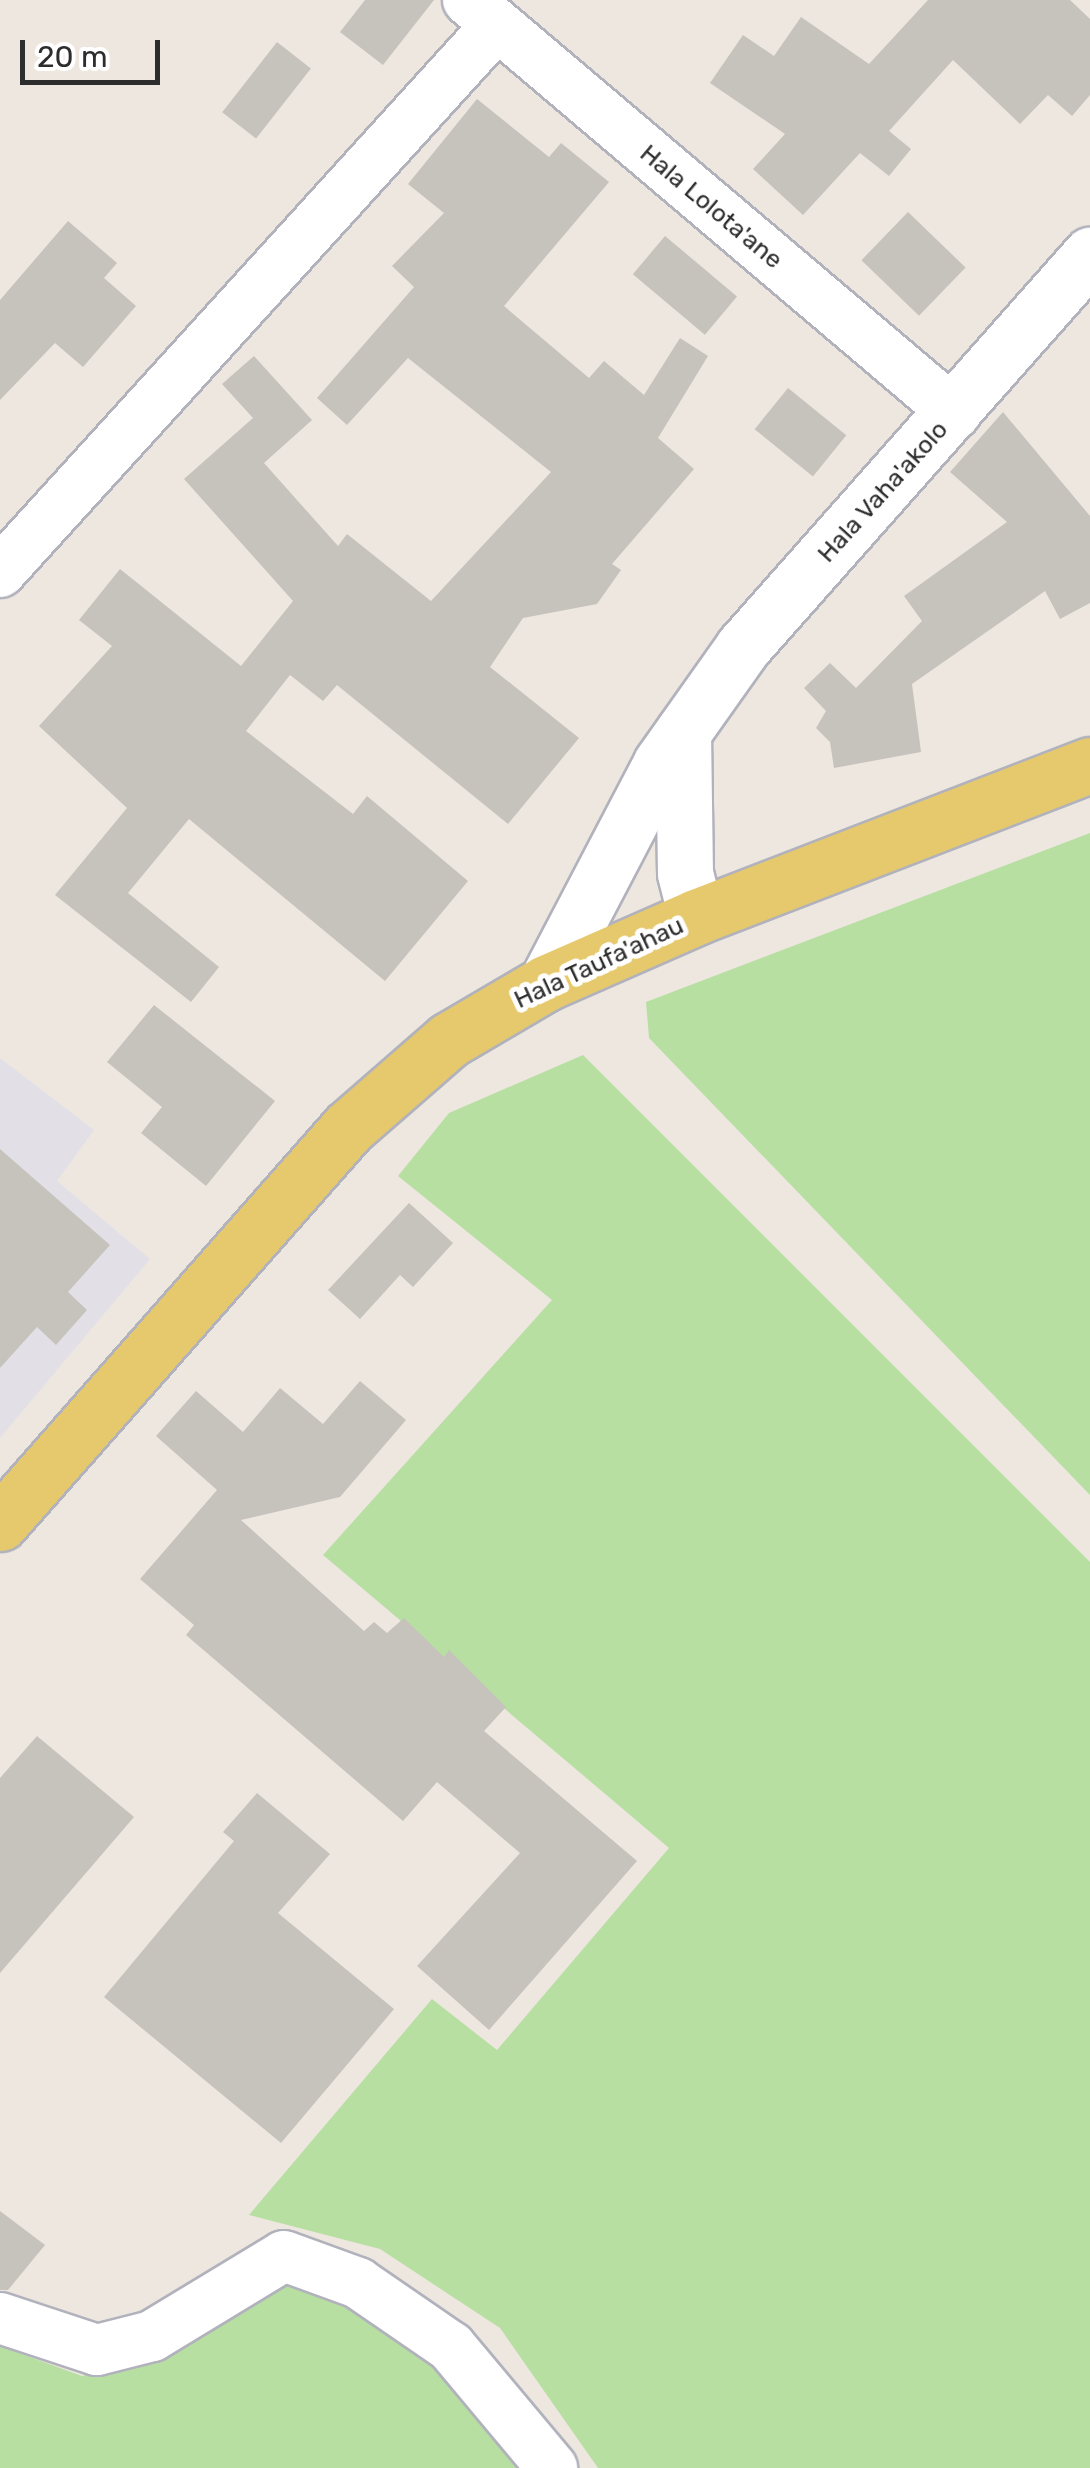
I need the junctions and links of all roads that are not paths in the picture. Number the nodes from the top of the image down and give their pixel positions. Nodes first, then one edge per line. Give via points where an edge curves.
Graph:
1 (483, 12) edge
2 (1090, 255) edge
3 (954, 413) junction
4 (0, 572) edge
5 (682, 732) junction
6 (1090, 764) edge
7 (696, 918) junction
8 (546, 983) junction
9 (0, 1523) edge
10 (0, 2318) edge
11 (552, 2468) edge

1 - 3 street, Hala Lolota'ane
1 - 4 street
2 - 3 main road, Hala Vaha'akolo
3 - 5 main road, Hala Vaha'akolo via 743,647
5 - 7 main road via 685,874
5 - 8 main road, Hala Vaha'akolo
6 - 7 main road, Hala Taufa'ahau
7 - 8 main road, Hala Taufa'ahau
8 - 9 main road, Hala Taufa'ahau via 449,1040 348,1128
10 - 11 street via 96,2350 152,2336 284,2256 358,2282 451,2347

